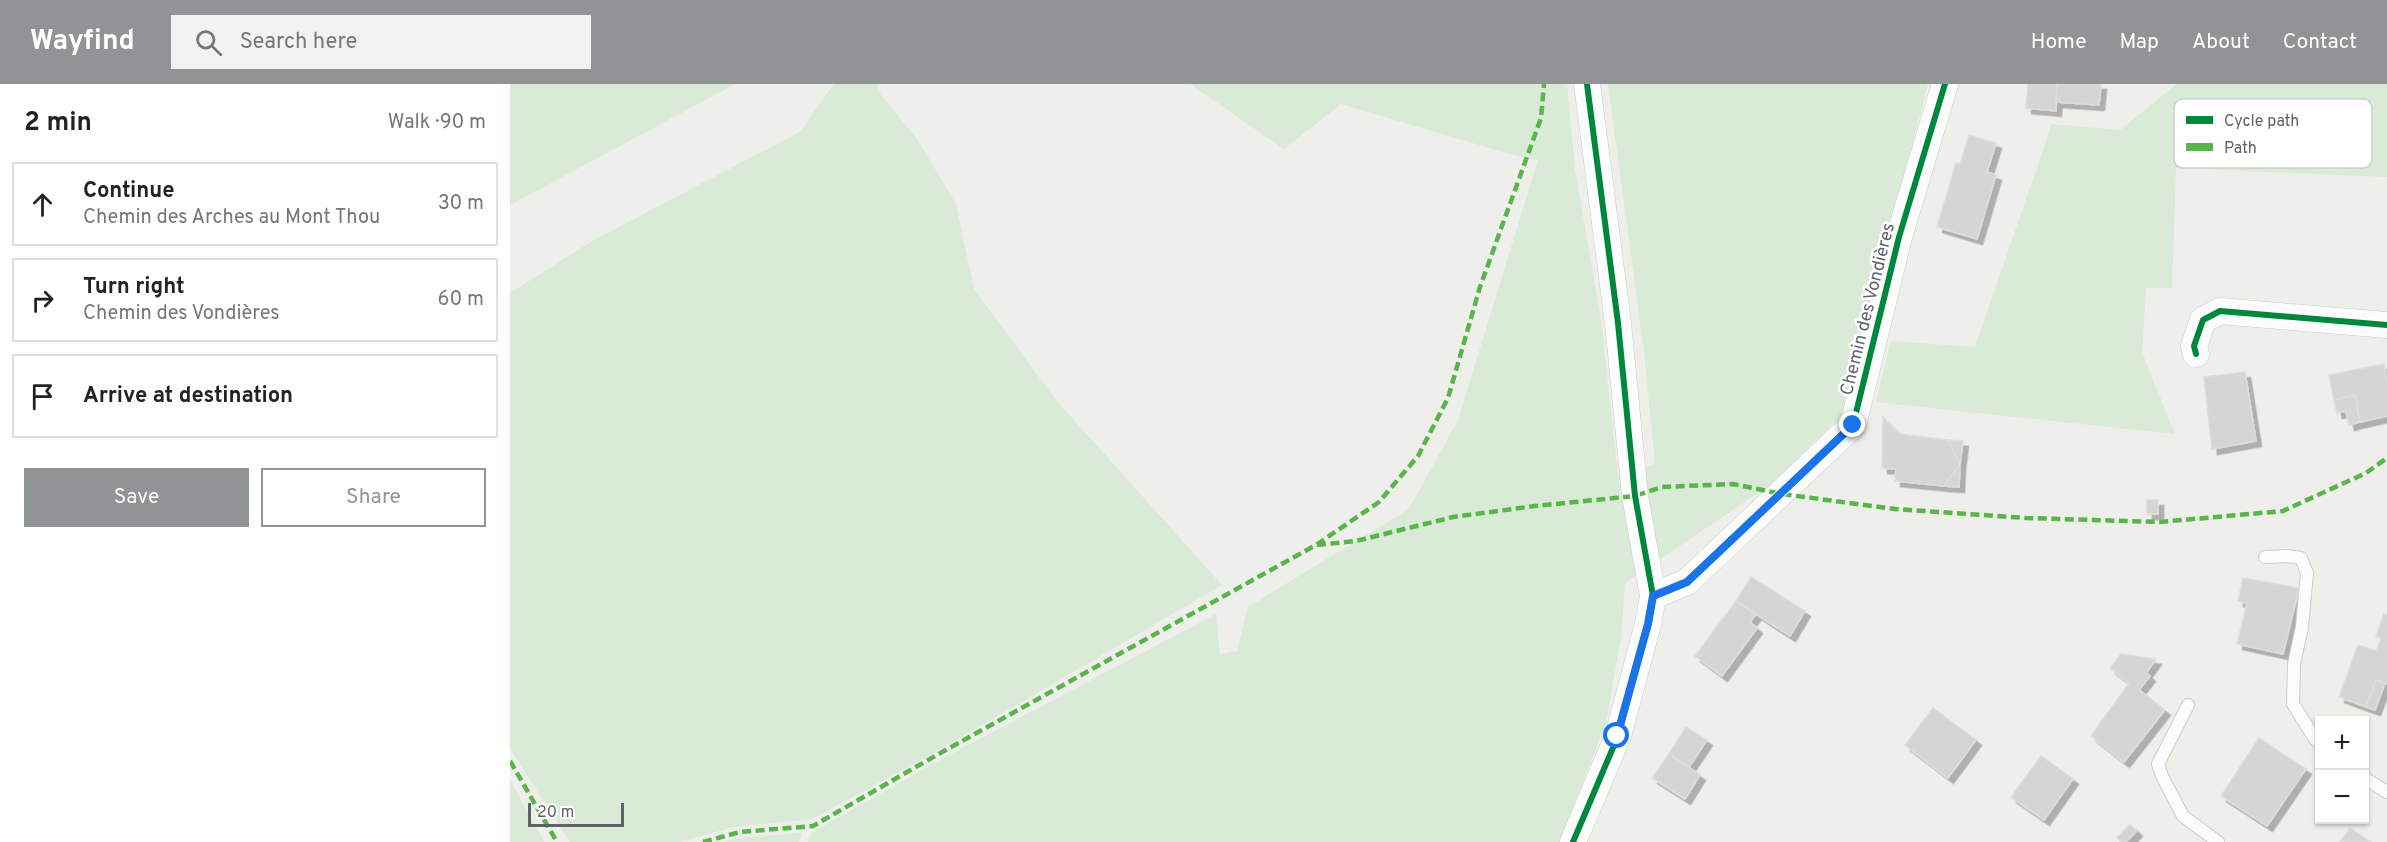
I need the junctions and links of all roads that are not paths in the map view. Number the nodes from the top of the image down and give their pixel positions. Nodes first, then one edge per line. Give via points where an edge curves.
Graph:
1 (1587, 84) edge
2 (1945, 84) edge
3 (2387, 325) edge
4 (2196, 354) dead end
5 (2265, 557) dead end
6 (1653, 596) junction
7 (2188, 705) dead end
8 (2315, 739) edge
9 (2369, 781) edge
10 (2387, 792) edge
11 (1573, 842) edge
12 (2218, 842) edge

1 - 6 street via 1635,496
2 - 6 street, Chemin des Vondières via 1899,237 1853,425 1687,582
3 - 4 street via 2220,311 2203,320 2194,346
5 - 8 lane via 2301,558 2307,573 2294,664 2293,704
6 - 11 street via 1617,736
7 - 12 lane via 2158,764 2183,816
9 - 10 lane

